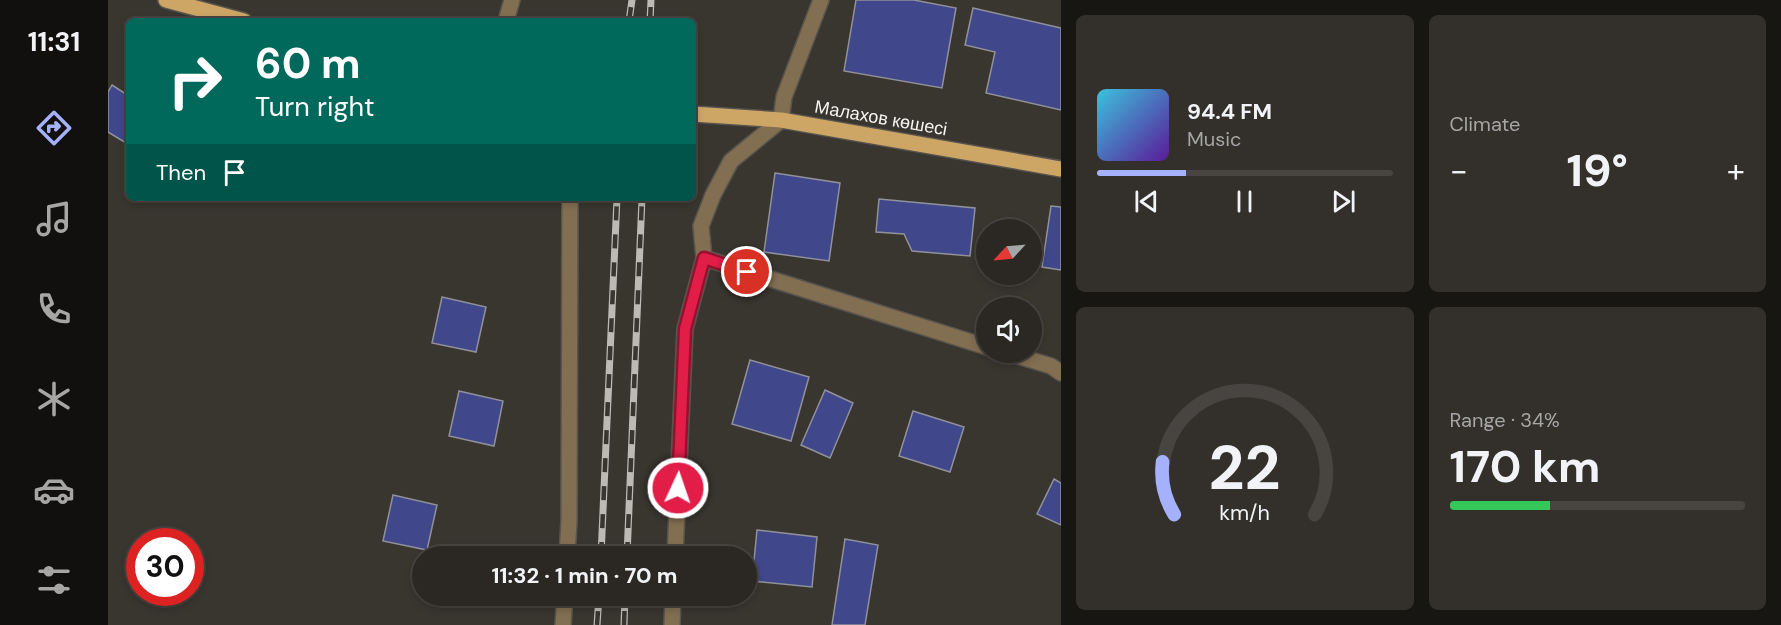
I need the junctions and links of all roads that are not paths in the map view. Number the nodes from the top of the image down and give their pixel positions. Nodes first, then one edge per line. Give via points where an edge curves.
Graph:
1 (166, 0) edge
2 (512, 0) edge
3 (821, 0) edge
4 (233, 18) edge
5 (507, 18) edge
6 (696, 114) edge
7 (781, 120) junction
8 (1061, 169) edge
9 (570, 201) edge
10 (704, 258) junction
11 (976, 344) edge
12 (1041, 363) edge
13 (1061, 373) edge
14 (568, 546) edge
15 (675, 546) edge
16 (564, 606) edge
17 (673, 606) edge
18 (563, 625) edge
19 (672, 625) edge

1 - 4 main road
2 - 5 street
3 - 7 street via 784,97
6 - 7 main road, Малахов көшесі
7 - 8 main road, Малахов көшесі
7 - 10 street via 730,161 701,226
9 - 14 street
10 - 11 street
10 - 15 street via 685,329
12 - 13 street
16 - 18 street
17 - 19 street

